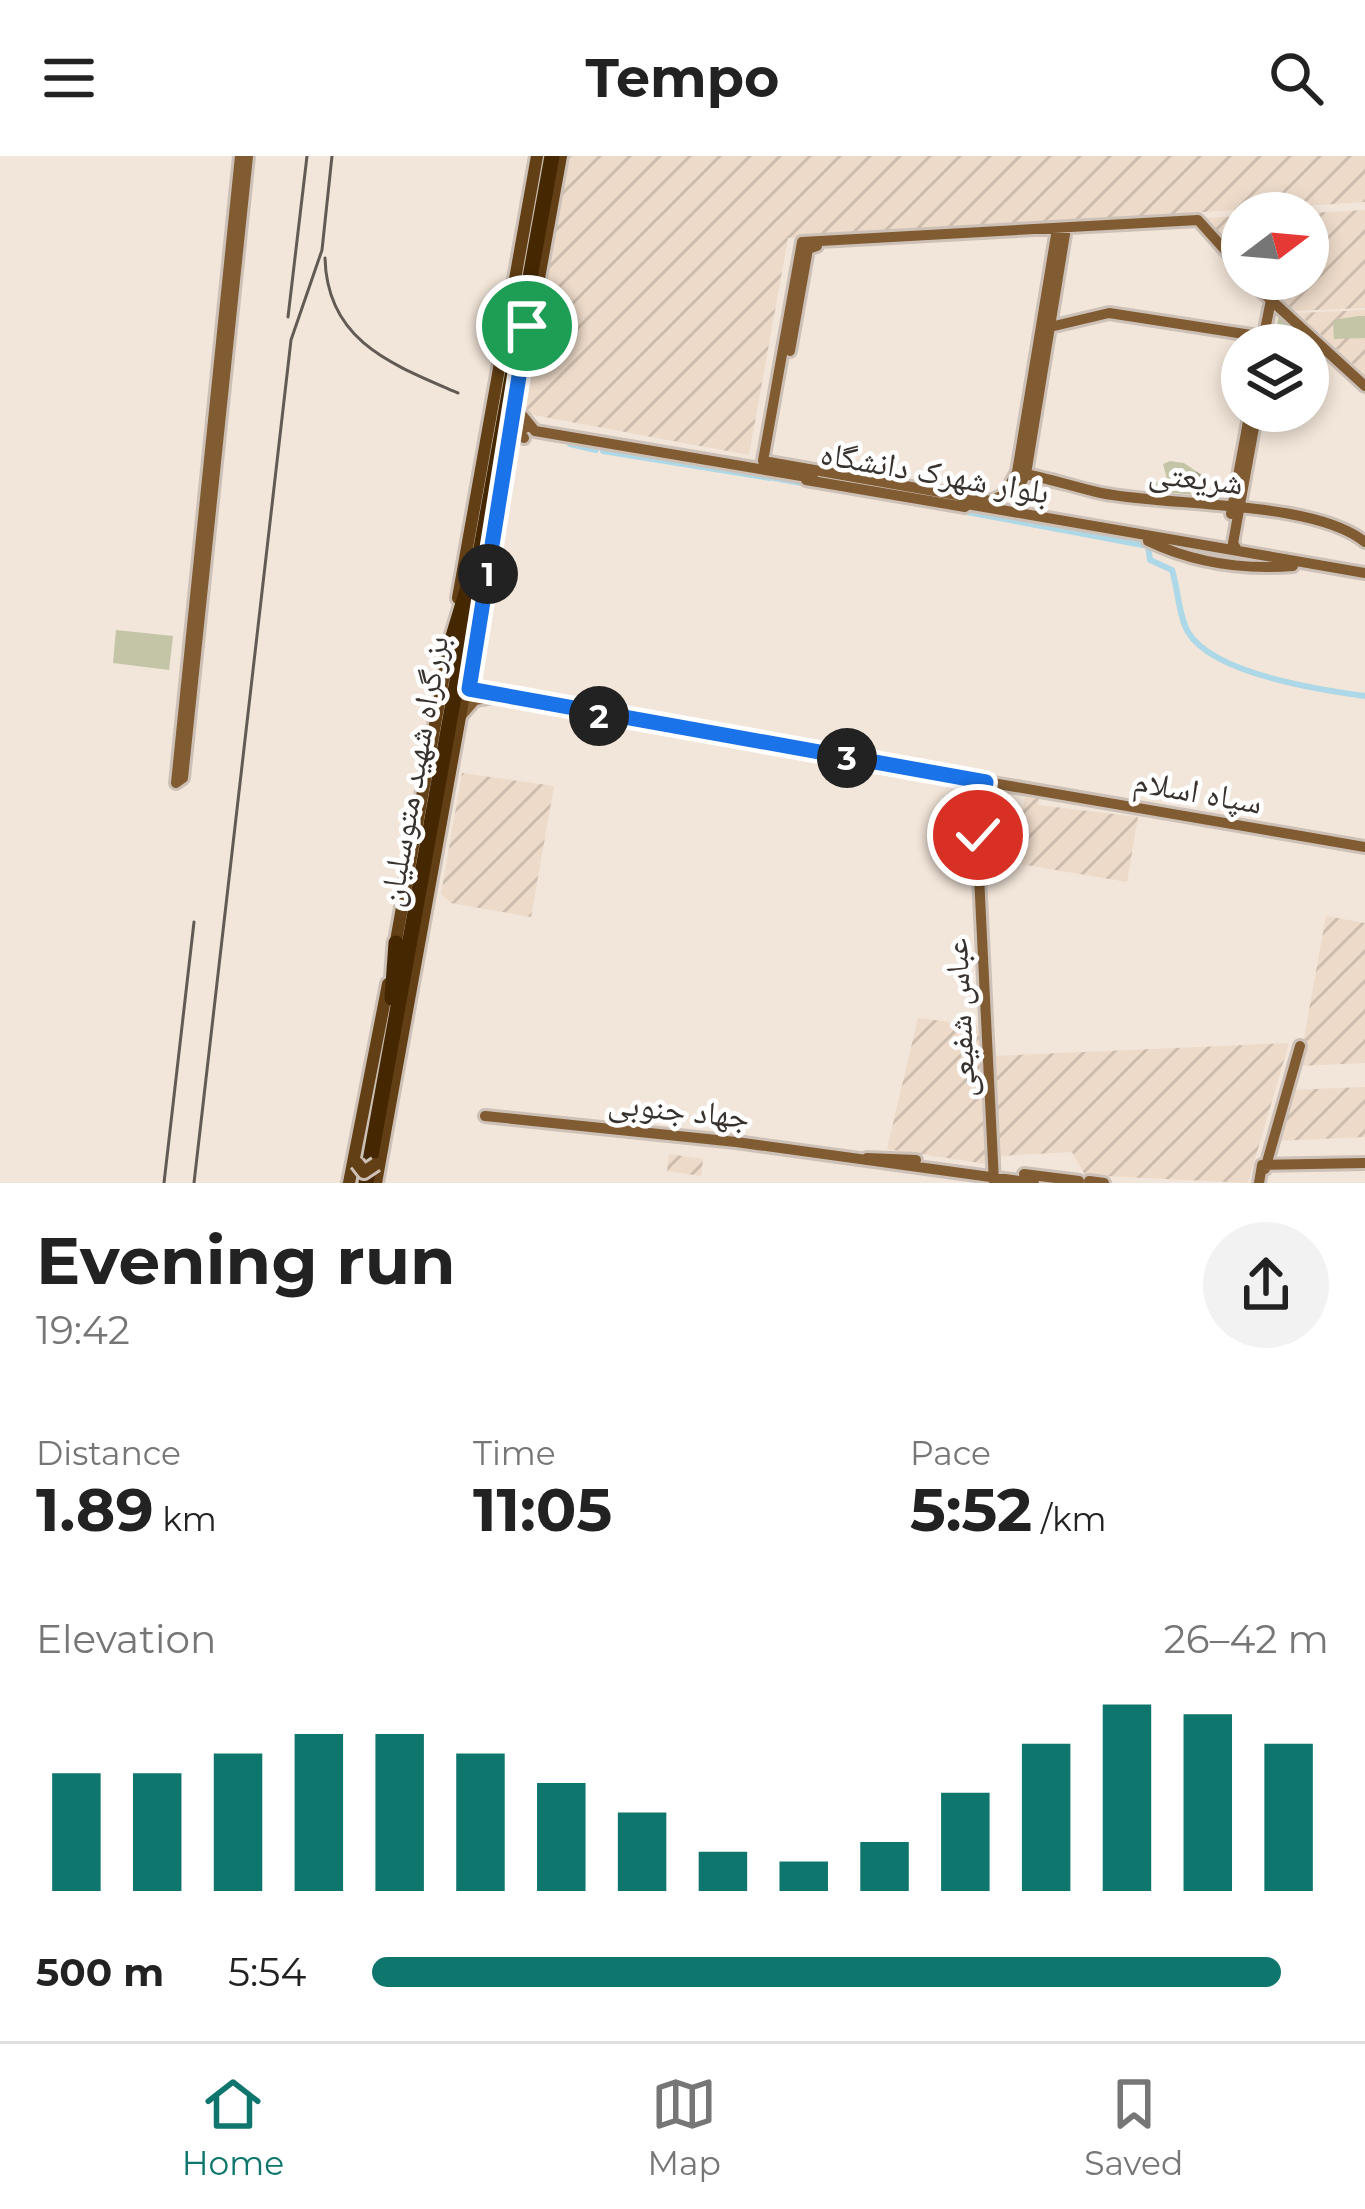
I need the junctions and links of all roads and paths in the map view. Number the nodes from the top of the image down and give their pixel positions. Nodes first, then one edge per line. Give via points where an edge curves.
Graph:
1 (244, 156) edge
2 (547, 157) edge
3 (1061, 231) junction
4 (1221, 249) edge
5 (535, 254) junction
6 (1274, 302) joint
7 (1051, 323) junction
8 (1269, 324) edge
9 (1221, 331) edge
10 (526, 340) junction
11 (1365, 383) edge
12 (515, 400) junction
13 (1250, 432) edge
14 (526, 433) junction
15 (600, 444) junction
16 (506, 453) junction
17 (1022, 470) junction
18 (1236, 505) junction
19 (1365, 539) edge
20 (1200, 545) junction
21 (1222, 548) junction
22 (1237, 550) junction
23 (1254, 554) junction
24 (1195, 560) junction
25 (1256, 569) junction
26 (1365, 574) edge
27 (471, 578) junction
28 (448, 653) junction
29 (467, 686) junction
30 (187, 688) junction
31 (493, 698) junction
32 (462, 715) junction
33 (952, 776) junction
34 (987, 781) junction
35 (981, 804) junction
36 (1365, 848) edge
37 (434, 868) junction
38 (413, 938) junction
39 (396, 943) junction
40 (392, 998) junction
41 (376, 1038) junction
42 (1300, 1046) dead end
43 (392, 1082) junction
44 (484, 1115) dead end
45 (1365, 1166) edge
46 (1265, 1167) junction
47 (1337, 1167) junction
48 (996, 1177) edge
49 (1084, 1182) edge
50 (350, 1183) edge
51 (362, 1183) edge
52 (376, 1183) edge
53 (1034, 1183) edge
54 (1104, 1183) edge
55 (1260, 1183) edge
56 (1335, 1183) edge

1 - 30 street
2 - 5 highway, بزرگراه شهید متوسلیان
2 - 10 main road
2 - 27 highway, بزرگراه شهید متوسلیان
2 - 28 main road
3 - 4 street via 1194,220
3 - 7 street
3 - 17 street
3 - 17 street via 805,246 766,460 990,496 1012,486
5 - 10 main road
5 - 38 highway, بزرگراه شهید متوسلیان
6 - 8 street
6 - 11 street
7 - 9 street via 1119,309
7 - 17 street
10 - 12 main road
12 - 14 street
12 - 16 main road
13 - 18 street
14 - 15 street, بلوار شهرک دانشگاه
14 - 16 street
15 - 20 street, بلوار شهرک دانشگاه
15 - 24 street, بلوار شهرک دانشگاه via 1128,536
16 - 29 main road
17 - 18 street, شریعتی via 1101,493
18 - 19 street, شریعتی via 1343,520
18 - 21 street
18 - 22 street
20 - 21 street, بلوار شهرک دانشگاه
20 - 24 street via 1188,549
21 - 22 street, بلوار شهرک دانشگاه
22 - 23 street, بلوار شهرک دانشگاه
23 - 25 street
23 - 26 street, بلوار شهرک دانشگاه
24 - 25 street, بلوار شهرک دانشگاه
25 - 26 street, بلوار شهرک دانشگاه
27 - 28 highway
27 - 40 highway, بزرگراه شهید متوسلیان
28 - 39 main road
29 - 31 street, سپاه اسلام
29 - 32 main road
30 - 30 street via 176,783 182,778
31 - 32 street via 475,700
31 - 33 street, سپاه اسلام
32 - 37 main road
33 - 34 street, سپاه اسلام
33 - 35 street
34 - 35 street, عباس شفیعی
34 - 36 street, سپاه اسلام
35 - 48 street, عباس شفیعی
37 - 38 highway
37 - 43 main road
38 - 51 highway, بزرگراه شهید متوسلیان
39 - 40 highway
39 - 41 main road
40 - 51 highway, بزرگراه شهید متوسلیان
41 - 43 main road, bridge via 357,1162 364,1172 376,1164
41 - 50 main road
42 - 46 street
43 - 52 main road
44 - 48 street, جهاد جنوبی via 875,1155
45 - 47 street
46 - 47 street
46 - 55 street
47 - 56 street
48 - 49 street, جهاد جنوبی
48 - 53 street, جهاد جنوبی
49 - 54 street, جهاد جنوبی

